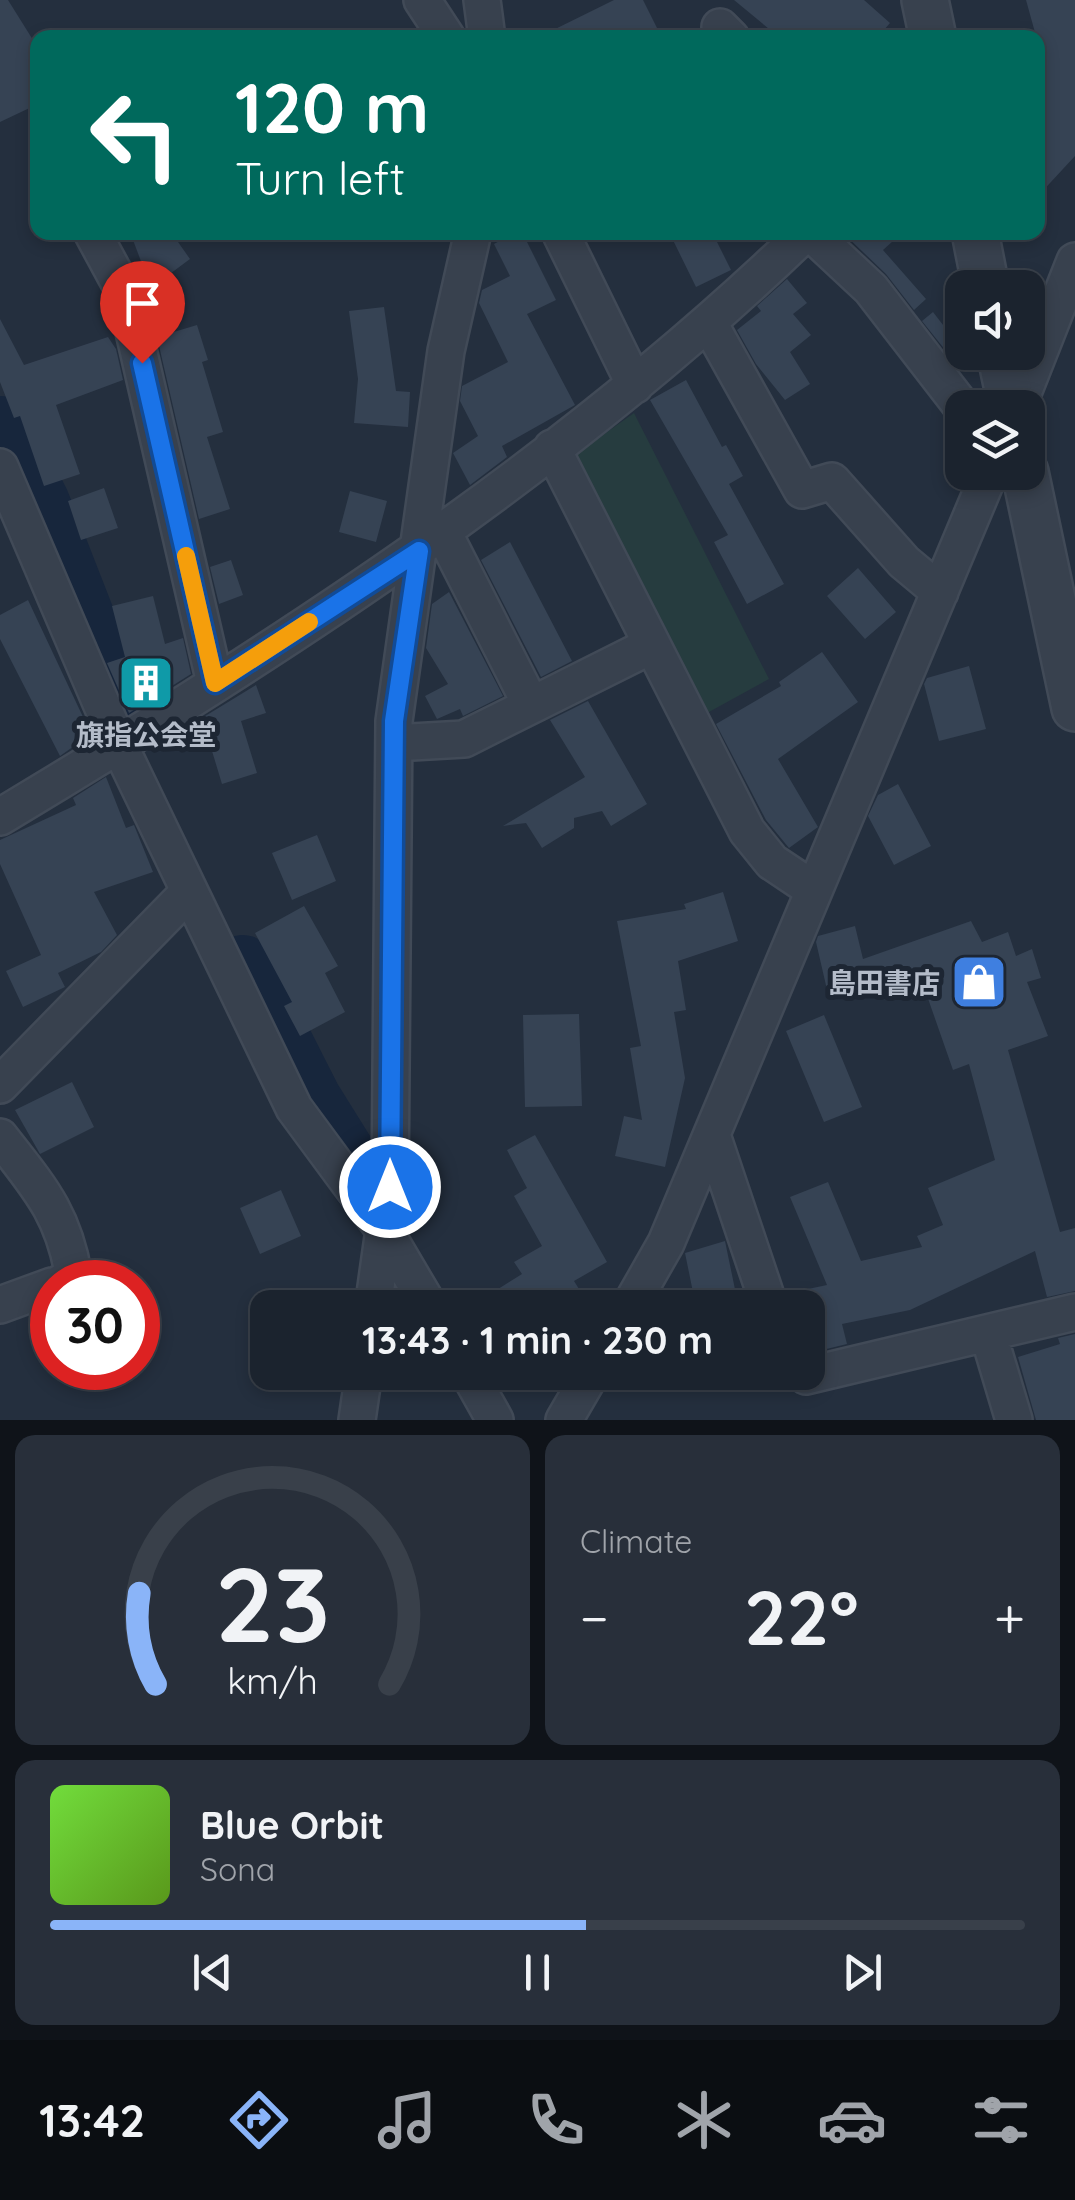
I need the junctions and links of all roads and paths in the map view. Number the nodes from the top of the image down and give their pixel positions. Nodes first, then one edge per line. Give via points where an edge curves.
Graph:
1 (422, 0) edge
2 (482, 0) edge
3 (442, 30) edge
4 (486, 30) edge
5 (96, 240) edge
6 (471, 240) edge
7 (564, 240) edge
8 (799, 240) edge
9 (817, 240) edge
10 (977, 240) edge
11 (1075, 261) edge
12 (982, 270) edge
13 (710, 324) junction
14 (635, 385) junction
15 (949, 390) edge
16 (1021, 390) edge
17 (552, 448) junction
18 (3, 482) edge
19 (982, 490) edge
20 (1030, 490) edge
21 (431, 542) junction
22 (940, 592) junction
23 (652, 645) junction
24 (215, 683) junction
25 (531, 705) junction
26 (1075, 708) edge
27 (394, 743) junction
28 (119, 745) junction
29 (0, 817) edge
30 (814, 890) junction
31 (188, 893) junction
32 (0, 1085) edge
33 (712, 1135) junction
34 (0, 1137) edge
35 (384, 1230) junction
36 (71, 1260) edge
37 (376, 1290) edge
38 (419, 1290) edge
39 (639, 1290) edge
40 (764, 1290) edge
41 (30, 1294) edge
42 (0, 1305) edge
43 (1075, 1312) edge
44 (988, 1332) junction
45 (825, 1371) edge
46 (362, 1390) edge
47 (478, 1390) edge
48 (582, 1390) edge
49 (358, 1420) edge
50 (495, 1420) edge
51 (564, 1420) edge
52 (1014, 1420) edge

1 - 3 street
2 - 4 street
5 - 24 street via 124,293
6 - 21 street via 446,352
7 - 14 street
8 - 13 street
9 - 15 street via 871,289
10 - 12 street
11 - 16 street
13 - 14 street
13 - 22 street via 802,490 832,481
14 - 17 street
17 - 21 street
17 - 23 street
18 - 28 street
19 - 22 street
20 - 26 street
21 - 24 street
21 - 25 street
21 - 27 street
22 - 30 street
23 - 25 street
23 - 30 street via 747,831 772,862
24 - 28 street
25 - 27 street via 464,739
27 - 35 street via 390,1187
28 - 29 street
28 - 31 street
30 - 33 street
31 - 32 street
31 - 35 street via 294,1108
33 - 39 street
33 - 40 street
34 - 36 street via 46,1196 68,1238
35 - 37 street
35 - 38 street
41 - 42 street
43 - 44 street
44 - 45 street
44 - 52 street
46 - 49 street
47 - 50 street
48 - 51 street

